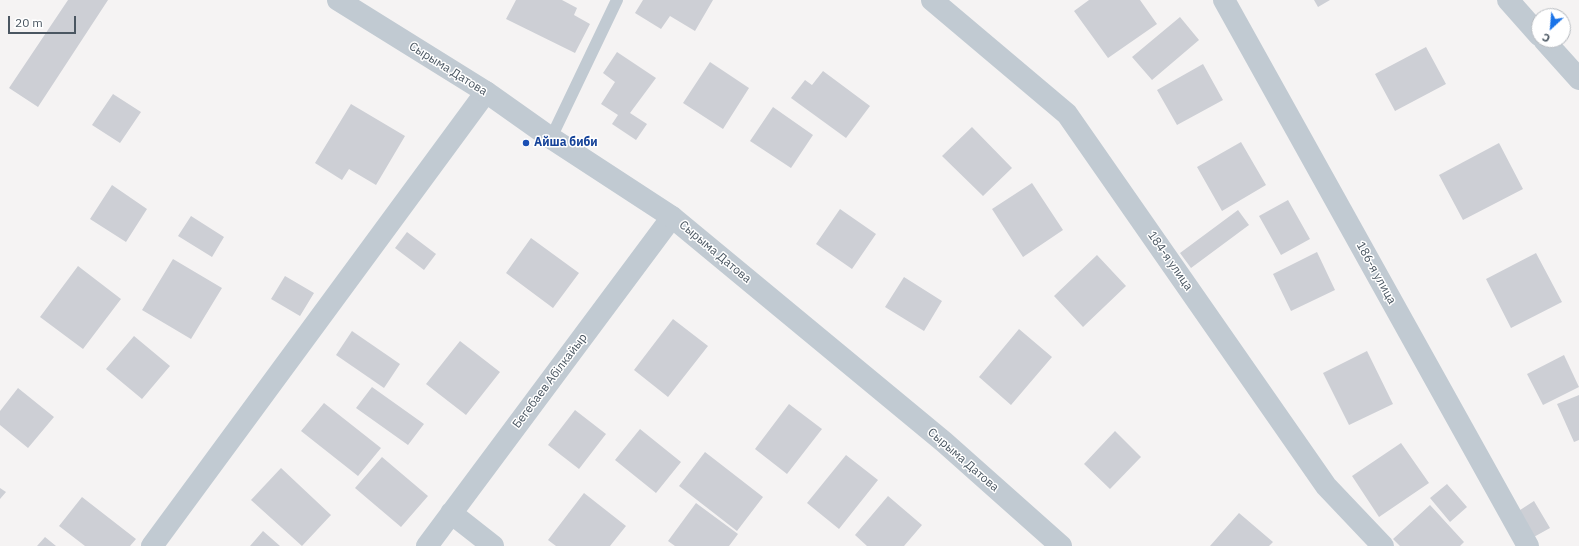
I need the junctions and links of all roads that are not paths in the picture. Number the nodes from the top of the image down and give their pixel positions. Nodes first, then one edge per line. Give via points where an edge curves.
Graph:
1 (338, 0) edge
2 (617, 0) edge
3 (932, 0) edge
4 (1224, 0) edge
5 (1508, 0) edge
6 (1531, 26) edge
7 (1551, 48) edge
8 (1579, 79) edge
9 (486, 92) junction
10 (551, 138) junction
11 (672, 217) junction
12 (451, 513) junction
13 (152, 546) edge
14 (427, 546) edge
15 (493, 546) edge
16 (1060, 546) edge
17 (1383, 546) edge
18 (1528, 546) edge

1 - 9 street, Сырыма Датова
2 - 10 lane
3 - 17 street, 184-я улица via 1067,114 1326,486
4 - 18 street, 186-я улица
5 - 6 street
7 - 8 street
9 - 10 street, Сырыма Датова
9 - 13 street
10 - 11 street, Сырыма Датова
11 - 12 street, Бегебаев Абілкайыр
11 - 16 street, Сырыма Датова via 944,442
12 - 14 street, Бегебаев Абілкайыр
12 - 15 street

